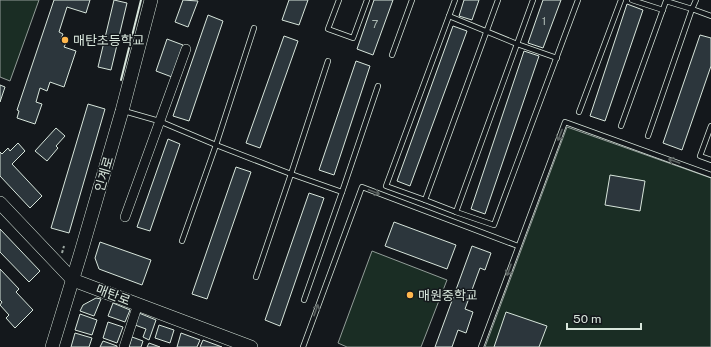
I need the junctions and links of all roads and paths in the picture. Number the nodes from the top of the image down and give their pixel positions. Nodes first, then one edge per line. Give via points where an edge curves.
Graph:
1 (151, 0) edge
2 (339, 0) edge
3 (367, 0) edge
4 (412, 0) edge
5 (455, 0) edge
6 (498, 0) edge
7 (533, 0) edge
8 (578, 0) edge
9 (621, 0) edge
10 (632, 0) edge
11 (696, 0) edge
12 (667, 1) edge
13 (663, 10) junction
14 (692, 10) junction
15 (449, 16) junction
16 (711, 16) edge
17 (254, 28) dead end
18 (486, 31) junction
19 (517, 44) junction
20 (186, 49) dead end
21 (392, 55) dead end
22 (557, 58) junction
23 (328, 61) dead end
24 (378, 86) dead end
25 (122, 111) junction
26 (579, 112) dead end
27 (160, 121) junction
28 (621, 126) dead end
29 (711, 126) edge
30 (648, 136) dead end
31 (216, 145) junction
32 (711, 160) edge
33 (291, 174) junction
34 (711, 175) edge
35 (342, 192) junction
36 (425, 200) junction
37 (0, 203) edge
38 (456, 212) junction
39 (125, 217) dead end
40 (182, 241) dead end
41 (518, 246) junction
42 (256, 277) dead end
43 (73, 280) junction
44 (304, 300) dead end
45 (138, 304) junction
46 (52, 347) edge
47 (124, 347) edge
48 (251, 347) edge
49 (302, 347) edge
50 (481, 347) edge

1 - 25 street, 인계로
2 - 3 lane via 328,30 353,38
4 - 21 lane
5 - 15 lane
6 - 18 lane
7 - 19 lane
8 - 22 lane
9 - 26 lane
10 - 13 lane
11 - 14 lane
12 - 13 lane
12 - 14 lane
13 - 28 lane
14 - 16 lane
14 - 30 lane
15 - 18 lane
15 - 36 lane via 386,186
17 - 31 lane
18 - 19 lane
18 - 36 lane
19 - 22 lane
19 - 38 lane
20 - 27 street
22 - 38 lane via 494,225
23 - 33 lane
24 - 35 lane
25 - 27 lane
25 - 43 street, 인계로
27 - 31 lane
27 - 39 street
29 - 32 lane via 700,156
31 - 33 lane
31 - 40 lane
33 - 35 lane
33 - 42 lane
34 -> 41 lane via 565,122
35 - 44 lane
36 - 38 lane
37 - 43 street, 매탄로
49 -> 41 lane via 362,187
41 -> 50 lane
43 - 45 street, 매탄로
43 - 46 street, 인계로
45 - 47 street
45 - 48 street, 매탄로

